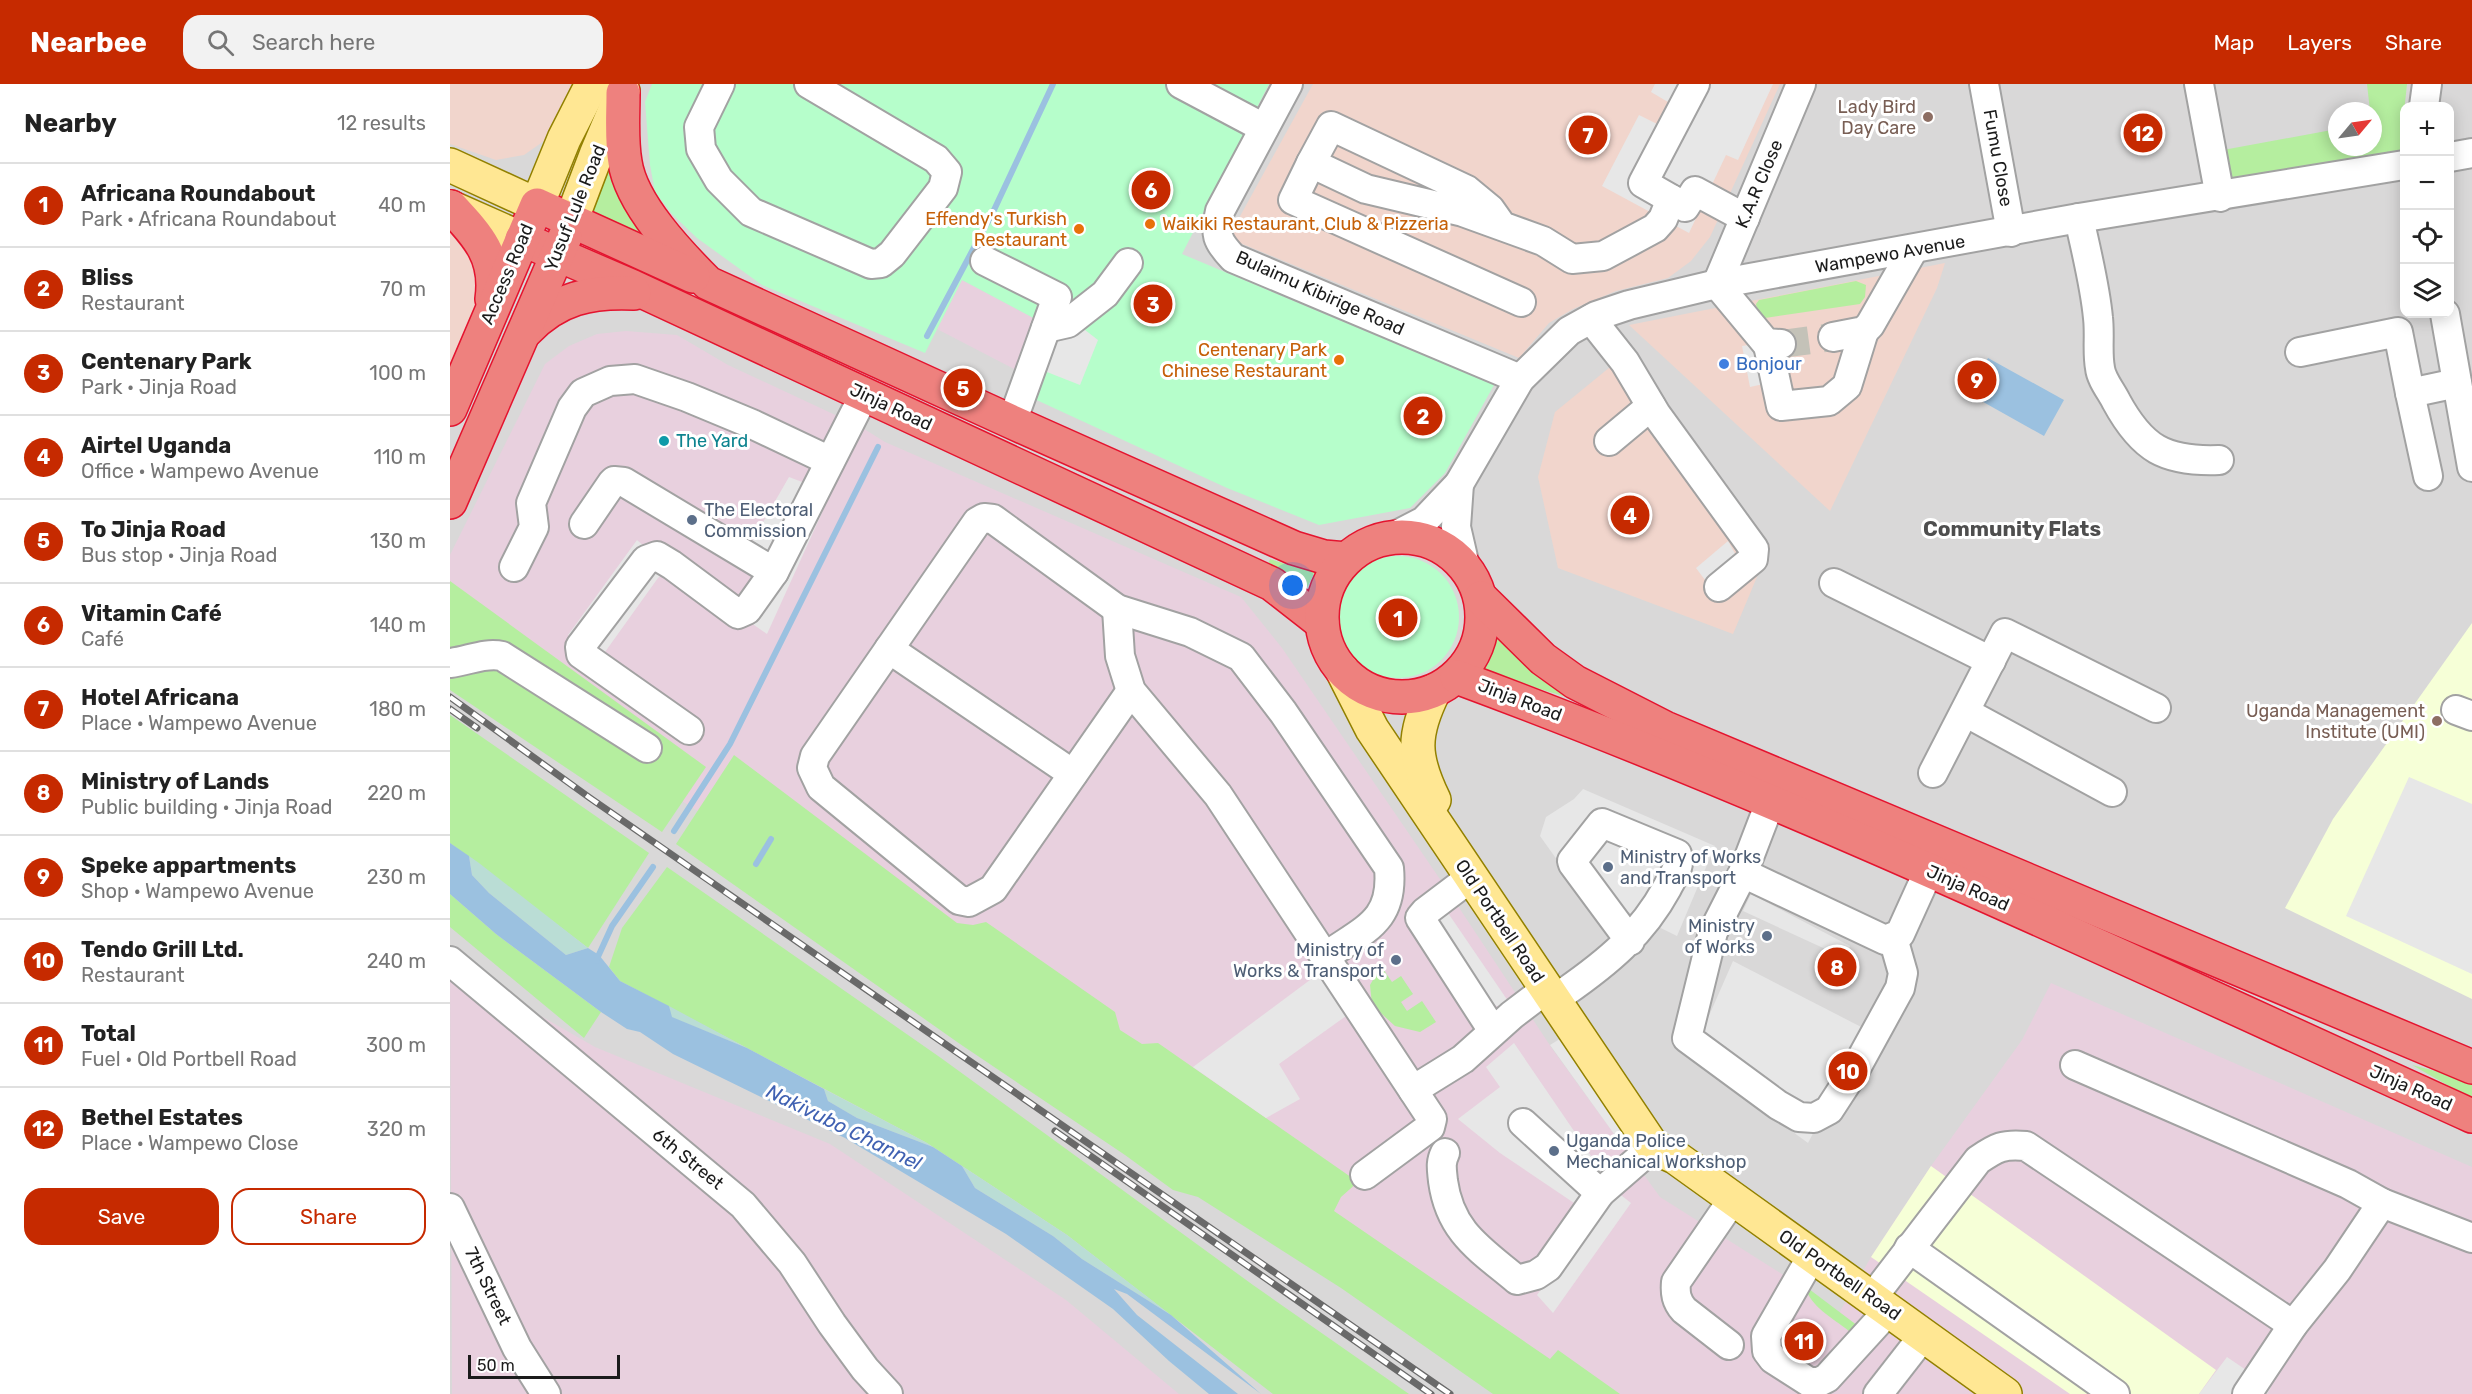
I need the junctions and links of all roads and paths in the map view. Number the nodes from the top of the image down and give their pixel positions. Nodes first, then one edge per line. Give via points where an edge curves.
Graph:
1 (720, 84) edge
2 (809, 84) edge
3 (1181, 84) edge
4 (1288, 84) edge
5 (1695, 84) edge
6 (1801, 84) edge
7 (1984, 84) edge
8 (2199, 84) edge
9 (2427, 84) edge
10 (614, 87) edge
11 (2425, 102) edge
12 (1264, 128) junction
13 (564, 139) junction
14 (2472, 153) edge
15 (2454, 156) edge
16 (1311, 163) junction
17 (2400, 166) edge
18 (455, 168) edge
19 (2220, 197) junction
20 (1671, 199) junction
21 (537, 205) junction
22 (451, 207) edge
23 (1745, 218) junction
24 (2079, 218) junction
25 (571, 221) junction
26 (1502, 226) junction
27 (2012, 232) junction
28 (522, 239) junction
29 (1913, 250) junction
30 (557, 256) junction
31 (985, 261) dead end
32 (1128, 263) dead end
33 (708, 282) junction
34 (1717, 284) junction
35 (645, 293) junction
36 (1521, 302) dead end
37 (491, 310) junction
38 (2446, 318) edge
39 (1591, 319) junction
40 (1046, 328) junction
41 (1864, 331) junction
42 (524, 333) junction
43 (1833, 337) tunnel mouth
44 (2301, 352) dead end
45 (1520, 380) junction
46 (2457, 383) junction
47 (2410, 393) junction
48 (864, 394) junction
49 (1651, 406) junction
50 (450, 409) edge
51 (1012, 422) junction
52 (1609, 441) dead end
53 (2219, 460) dead end
54 (830, 461) junction
55 (2472, 467) edge
56 (2428, 476) dead end
57 (1459, 484) junction
58 (450, 502) edge
59 (584, 524) dead end
60 (1395, 536) junction
61 (1346, 559) junction
62 (1465, 566) junction
63 (514, 567) dead end
64 (774, 572) junction
65 (1834, 583) dead end
66 (1719, 587) dead end
67 (1481, 598) junction
68 (1117, 609) junction
69 (1322, 623) junction
70 (889, 649) junction
71 (1991, 661) junction
72 (450, 663) edge
73 (1342, 670) junction
74 (1446, 684) junction
75 (1131, 691) junction
76 (2156, 708) dead end
77 (1965, 712) junction
78 (689, 730) dead end
79 (647, 748) dead end
80 (1933, 773) dead end
81 (1073, 774) junction
82 (2112, 792) dead end
83 (1771, 800) junction
84 (1929, 870) junction
85 (1743, 873) junction
86 (1470, 878) junction
87 (1893, 938) junction
88 (1630, 941) dead end
89 (1325, 957) junction
90 (450, 961) edge
91 (1555, 991) junction
92 (1493, 1031) junction
93 (2075, 1065) dead end
94 (2472, 1067) edge
95 (1413, 1090) junction
96 (2472, 1116) edge
97 (1523, 1122) dead end
98 (1664, 1152) junction
99 (1444, 1153) dead end
100 (1365, 1175) dead end
101 (1600, 1193) junction
102 (1733, 1199) junction
103 (2382, 1203) junction
104 (450, 1208) edge
105 (2472, 1238) edge
106 (1909, 1248) junction
107 (1812, 1256) junction
108 (1881, 1304) junction
109 (2293, 1325) junction
110 (1924, 1335) junction
111 (1729, 1345) dead end
112 (1887, 1391) edge
113 (546, 1394) edge
114 (888, 1394) edge
115 (2005, 1394) edge
116 (2115, 1394) edge
117 (2247, 1394) edge

1 - 2 street via 699,126 701,149 719,180 751,212 870,264 881,263 943,188 946,172 936,159
3 - 12 street
4 - 12 street, Bulaimu Kibirige Road
5 - 20 street via 1643,183
6 - 23 street, K.A.R Close
7 - 27 street, Fumu Close
8 - 19 street
9 - 11 street
10 - 13 main road, Yusuf Lule Road
10 - 25 main road, Yusuf Lule Road via 596,155
10 - 33 highway via 625,164 637,194 654,223
12 - 45 street, Bulaimu Kibirige Road via 1220,211 1216,231 1220,244 1233,258
13 - 18 main road via 542,160 512,176
13 - 21 main road, Access Road
14 - 15 street
16 - 26 street via 1366,189
16 - 26 street via 1331,126 1467,190 1491,209
16 - 36 street via 1293,200
17 - 19 street, Wampewo Avenue
18 - 21 main road
19 - 24 street, Wampewo Avenue
20 - 23 street via 1685,207 1695,191
20 - 26 street via 1655,228 1604,256 1572,259 1543,241
21 - 25 highway
21 - 28 highway, Access Road
22 - 28 main road, Jinja Road
22 - 37 highway via 488,254 494,284
23 - 34 street, K.A.R Close
24 - 27 street, Wampewo Avenue
24 - 53 street via 2087,326 2100,371 2136,434 2151,448 2168,456 2193,461
25 - 30 highway, Yusuf Lule Road
25 - 33 highway
27 - 29 street, Wampewo Avenue
28 - 30 highway, Jinja Road
28 - 37 highway, Access Road
29 - 34 street, Wampewo Avenue
29 - 41 street
30 - 35 highway, Jinja Road
30 - 42 highway, Yusuf Lule Road
31 - 40 street via 1057,297
32 - 40 street via 1104,294 1068,323
33 - 51 highway, Jinja Road
34 - 39 street, Wampewo Avenue via 1629,305
34 - 41 street via 1759,337 1775,345 1781,406 1829,401 1847,386
35 - 42 highway via 604,292 567,300
35 - 48 highway, Jinja Road
37 - 50 highway, Access Road
38 - 46 street
39 - 45 street, Wampewo Avenue via 1569,331
39 - 49 street via 1625,362
40 - 51 street
41 - 43 street
42 - 58 highway
44 - 47 street via 2398,332
45 - 57 street, Wampewo Avenue
46 - 47 street
46 - 55 street
47 - 56 street
48 - 54 street
48 - 69 highway, Jinja Road via 1272,584
49 - 52 street
49 - 66 street via 1754,549 1753,559
51 - 61 highway, Jinja Road via 1294,548
54 - 63 street via 687,397 635,379 610,381 583,393 572,408 531,503 534,526
54 - 64 street
57 - 60 street via 1424,521
57 - 62 street via 1456,527
59 - 64 street via 612,483 624,482
60 - 61 highway via 1368,543
60 - 62 highway via 1421,538 1445,548
61 - 69 highway via 1332,578 1324,600
62 - 67 highway
64 - 78 street via 747,610 738,614 672,565 657,556 651,558 580,647 581,654
65 - 71 street
67 - 74 highway via 1483,626 1474,654
67 - 94 highway, Jinja Road via 1543,659 1575,682 1665,728
68 - 70 street via 993,519 984,518 977,522
68 - 75 street via 1120,656
68 - 89 street via 1190,632 1241,657 1389,868 1389,897 1381,916
69 - 73 highway via 1328,648
70 - 81 street
70 - 81 street via 814,756 812,768 821,787 959,900 969,902 993,889
71 - 76 street via 2005,633
71 - 77 street
72 - 79 street via 491,653 502,656
73 - 74 highway via 1362,686 1385,696 1410,697
73 - 86 main road, Old Portbell Road via 1372,729
74 - 83 highway, Jinja Road via 1593,728
74 - 91 main road, Old Portbell Road via 1426,708 1417,746 1420,770 1435,801
75 - 81 street
75 - 89 street via 1218,795
77 - 80 street
77 - 82 street
83 - 84 highway, Jinja Road
83 - 85 street
84 - 87 street via 1900,934
84 - 96 highway, Jinja Road
85 - 87 street via 1885,940
85 - 87 street via 1713,932 1687,1038 1798,1117 1814,1118 1829,1110 1900,988 1903,973
86 - 91 main road, Old Portbell Road
86 - 92 street via 1420,918
88 - 91 street
89 - 95 street
90 - 114 street, 6th Street via 743,1205 792,1263 832,1324
91 - 92 street
91 - 98 main road, Old Portbell Road
92 - 95 street via 1463,1059
93 - 103 street via 2348,1184
95 - 100 street via 1432,1119 1430,1127
97 - 101 street
98 - 101 street
98 - 102 main road, Old Portbell Road
99 - 101 street via 1440,1161 1446,1203 1464,1234 1516,1280 1536,1275 1548,1266
102 - 107 main road, Old Portbell Road
102 - 111 street via 1676,1282 1675,1292 1684,1310
103 - 105 street
103 - 109 street via 2337,1270
104 - 113 street, 7th Street via 517,1348
106 - 108 street
106 - 109 street via 1978,1160 2007,1144 2026,1146
106 - 116 street
107 - 108 main road, Old Portbell Road
107 - 108 street via 1766,1336 1767,1351 1773,1359 1809,1382 1827,1378
108 - 110 main road, Old Portbell Road
109 - 117 street
110 - 112 street
110 - 115 main road, Old Portbell Road

